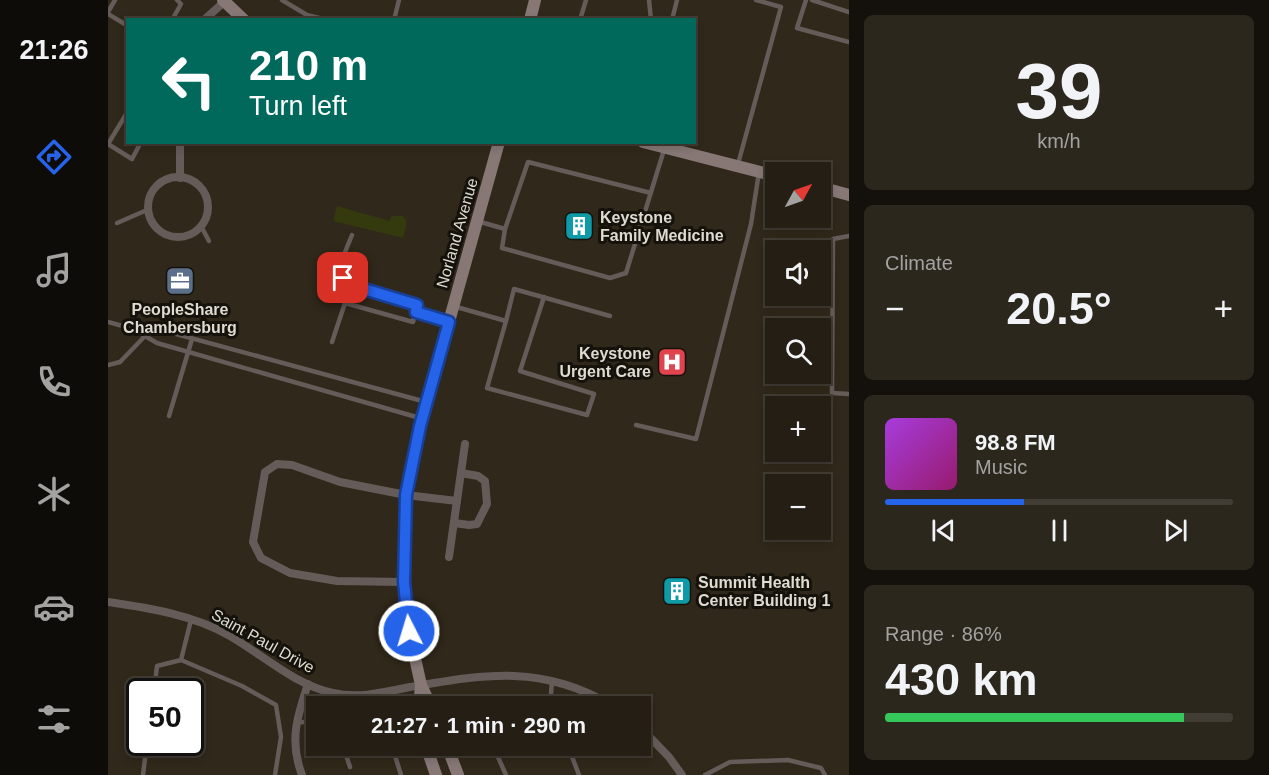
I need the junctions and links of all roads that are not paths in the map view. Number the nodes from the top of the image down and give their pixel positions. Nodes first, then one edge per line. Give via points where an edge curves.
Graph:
1 (115, 0) edge
2 (177, 0) edge
3 (224, 0) edge
4 (282, 0) edge
5 (399, 0) edge
6 (535, 0) edge
7 (586, 0) edge
8 (649, 0) edge
9 (677, 0) edge
10 (756, 0) edge
11 (806, 0) edge
12 (812, 0) edge
13 (849, 12) edge
14 (108, 13) edge
15 (173, 18) edge
16 (206, 18) edge
17 (242, 18) edge
18 (319, 18) edge
19 (394, 18) edge
20 (530, 18) edge
21 (581, 18) edge
22 (651, 18) edge
23 (672, 18) edge
24 (126, 25) edge
25 (849, 42) edge
26 (126, 114) edge
27 (140, 144) edge
28 (180, 144) edge
29 (498, 144) edge
30 (650, 144) edge
31 (664, 148) junction
32 (737, 166) junction
33 (759, 172) junction
34 (765, 173) edge
35 (180, 178) junction
36 (831, 191) edge
37 (651, 193) junction
38 (849, 195) edge
39 (147, 210) junction
40 (477, 221) junction
41 (117, 223) dead end
42 (201, 226) junction
43 (506, 230) junction
44 (352, 235) dead end
45 (849, 236) edge
46 (209, 241) dead end
47 (544, 297) junction
48 (453, 306) junction
49 (416, 312) junction
50 (610, 316) dead end
51 (506, 321) junction
52 (108, 322) edge
53 (449, 322) junction
54 (133, 329) junction
55 (146, 336) junction
56 (192, 339) junction
57 (332, 342) dead end
58 (188, 352) junction
59 (108, 365) edge
60 (849, 394) edge
61 (426, 402) junction
62 (170, 416) dead end
63 (422, 419) junction
64 (636, 425) dead end
65 (465, 444) dead end
66 (461, 473) junction
67 (406, 495) junction
68 (458, 501) junction
69 (454, 523) junction
70 (449, 557) dead end
71 (404, 582) junction
72 (108, 602) edge
73 (192, 620) junction
74 (181, 660) junction
75 (156, 678) edge
76 (552, 681) junction
77 (308, 684) junction
78 (421, 685) junction
79 (420, 696) edge
80 (426, 696) edge
81 (550, 696) edge
82 (594, 696) edge
83 (306, 722) edge
84 (297, 723) junction
85 (651, 738) edge
86 (145, 756) edge
87 (347, 756) edge
88 (395, 756) edge
89 (429, 756) edge
90 (451, 756) edge
91 (497, 756) edge
92 (572, 756) edge
93 (350, 767) dead end
94 (143, 775) edge
95 (275, 775) edge
96 (302, 775) edge
97 (402, 775) edge
98 (436, 775) edge
99 (458, 775) edge
100 (506, 775) edge
101 (579, 775) edge
102 (682, 775) edge
103 (705, 775) edge
104 (825, 775) edge

1 - 14 lane
2 - 15 lane via 181,4
3 - 16 street
3 - 17 main road
4 - 18 lane
5 - 19 lane
6 - 20 main road
7 - 21 lane
8 - 22 lane
9 - 23 lane
10 - 32 lane via 781,7
11 - 25 lane via 797,28
12 - 13 lane
14 - 24 lane
26 - 27 lane via 108,144 132,159
28 - 35 street
29 - 40 main road, Norland Avenue
30 - 31 main road
31 - 32 main road
31 - 37 lane
32 - 33 main road
33 - 34 main road
33 - 64 lane via 751,224 696,439
35 - 39 street via 171,178 155,188
35 - 42 street via 196,184 206,200
36 - 38 main road
37 - 43 lane via 528,162
37 - 43 lane via 626,273 610,278 502,248
39 - 41 lane
39 - 42 street via 158,230 166,235 185,236
40 - 43 lane
40 - 48 main road, Norland Avenue
42 - 46 lane
44 - 49 lane via 340,269 343,278 354,286 417,305
45 - 60 lane via 833,239 832,393
47 - 50 lane
47 - 51 lane via 514,289
47 - 51 lane via 520,371 594,394 587,415 487,388
48 - 51 lane
48 - 53 main road, Norland Avenue
49 - 53 lane
49 - 57 lane via 413,322 345,303
52 - 54 lane
53 - 61 main road, Norland Avenue
54 - 55 lane
54 - 56 lane via 154,328
55 - 58 lane
55 - 59 lane via 120,362
56 - 58 lane
56 - 61 lane
58 - 62 lane
58 - 63 lane
61 - 63 main road, Norland Avenue
63 - 67 main road, Norland Avenue
65 - 66 street
66 - 68 street
66 - 69 street via 485,481 487,504 477,524
67 - 68 street
67 - 71 main road, Norland Avenue
67 - 71 street via 277,464 265,472 252,542 261,558 290,573 337,581
68 - 69 street
69 - 70 street
71 - 78 main road, Norland Avenue via 409,631
72 - 73 street, Saint Paul Drive
73 - 74 lane
73 - 77 street, Saint Paul Drive via 229,636
74 - 75 lane via 157,666
74 - 95 lane via 276,705 281,737
76 - 78 street, Saint Paul Drive via 485,675
76 - 81 lane
76 - 82 street, Saint Paul Drive
77 - 78 street, Saint Paul Drive via 347,695
77 - 84 street
78 - 79 main road, Norland Avenue
78 - 80 main road, Norland Avenue
83 - 84 lane
84 - 96 street via 294,739
85 - 102 street
86 - 94 lane
87 - 93 lane
88 - 97 lane
89 - 98 main road
90 - 99 main road
91 - 100 lane
92 - 101 lane
103 - 104 lane via 730,762 788,760 822,768

